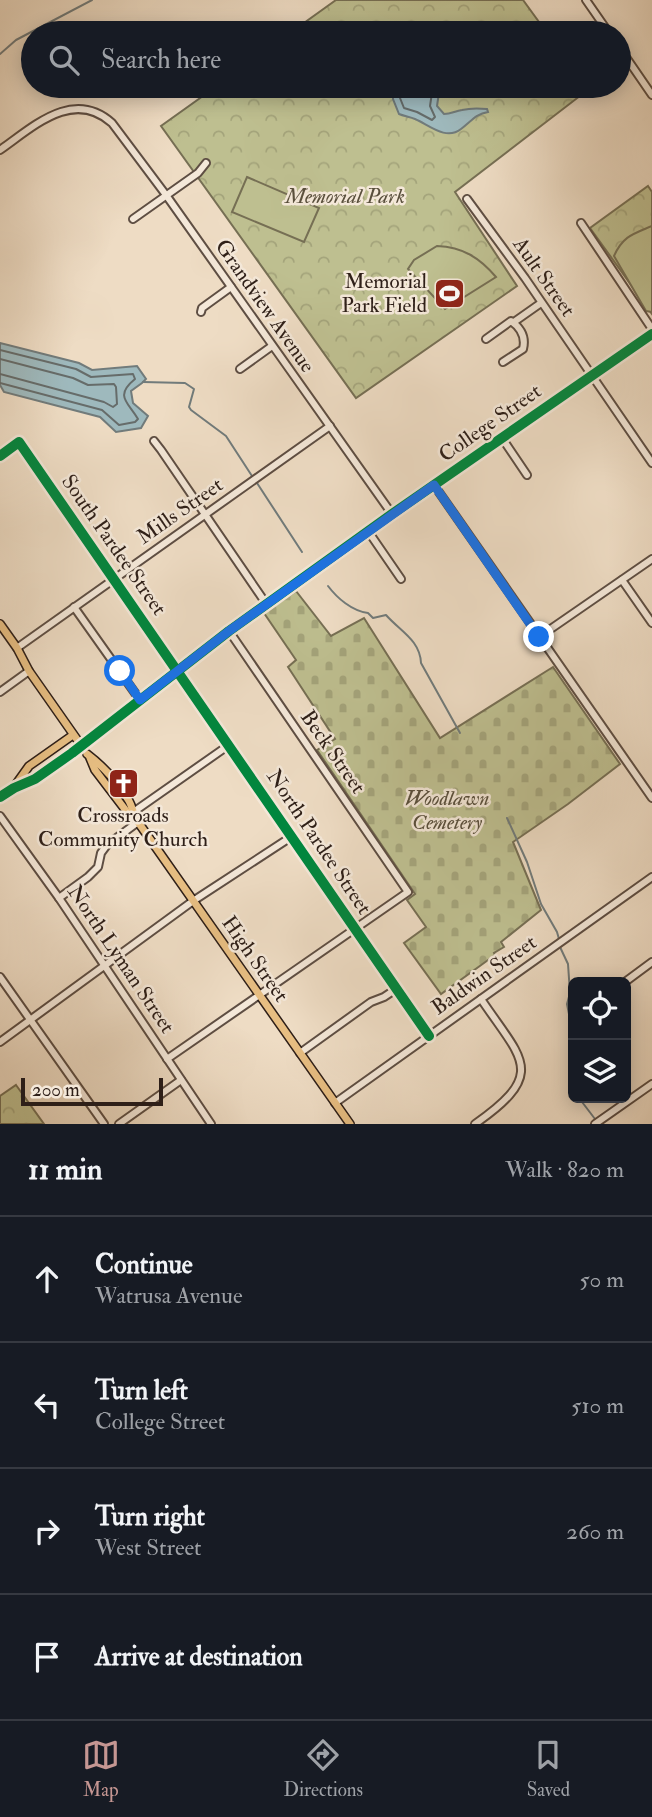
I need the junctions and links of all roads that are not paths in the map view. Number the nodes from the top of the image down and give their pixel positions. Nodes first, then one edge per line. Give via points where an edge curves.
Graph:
1 (586, 0) edge
2 (601, 21) edge
3 (631, 64) edge
4 (652, 95) edge
5 (0, 150) edge
6 (206, 163) dead end
7 (166, 195) junction
8 (467, 199) dead end
9 (132, 219) dead end
10 (581, 223) dead end
11 (231, 287) junction
12 (541, 303) junction
13 (201, 312) dead end
14 (514, 322) junction
15 (652, 331) edge
16 (486, 339) dead end
17 (272, 346) junction
18 (503, 362) dead end
19 (240, 369) dead end
20 (591, 376) junction
21 (330, 426) junction
22 (502, 438) junction
23 (153, 441) dead end
24 (0, 456) edge
25 (652, 463) edge
26 (527, 475) dead end
27 (434, 485) junction
28 (392, 514) junction
29 (204, 515) junction
30 (368, 531) junction
31 (652, 559) edge
32 (113, 579) junction
33 (401, 579) dead end
34 (622, 580) junction
35 (267, 605) junction
36 (74, 607) junction
37 (652, 623) edge
38 (0, 624) edge
39 (229, 631) junction
40 (539, 637) junction
41 (17, 648) junction
42 (177, 670) junction
43 (29, 671) junction
44 (0, 692) edge
45 (140, 700) junction
46 (73, 734) junction
47 (81, 745) junction
48 (229, 745) junction
49 (23, 773) junction
50 (30, 781) junction
51 (14, 788) junction
52 (0, 797) edge
53 (652, 798) edge
54 (132, 813) junction
55 (0, 816) edge
56 (138, 822) junction
57 (291, 837) junction
58 (652, 877) edge
59 (59, 898) junction
60 (193, 901) junction
61 (355, 930) junction
62 (652, 962) edge
63 (105, 966) junction
64 (0, 977) edge
65 (631, 978) edge
66 (396, 989) junction
67 (259, 996) junction
68 (481, 999) junction
69 (30, 1020) junction
70 (429, 1036) junction
71 (0, 1042) edge
72 (300, 1053) junction
73 (167, 1059) junction
74 (181, 1080) junction
75 (652, 1084) edge
76 (335, 1103) junction
77 (476, 1123) edge
78 (104, 1124) edge
79 (119, 1124) edge
80 (211, 1124) edge
81 (350, 1124) edge
82 (596, 1124) edge

1 - 2 street
3 - 4 street
5 - 7 street, Grandview Avenue via 66,109 85,109 108,119
6 - 7 street
7 - 9 street
7 - 11 street, Grandview Avenue
8 - 12 street, Ault Street
10 - 15 street
11 - 13 street
11 - 17 street, Grandview Avenue
12 - 14 street
12 - 20 street, Ault Street
14 - 16 street
14 - 18 street via 525,342 523,349
15 - 20 main road, College Street
17 - 19 street
17 - 21 street, Grandview Avenue
20 - 22 main road, College Street
20 - 25 street, Ault Street
21 - 28 street, Grandview Avenue
21 - 29 street, Mills Street
22 - 26 street
22 - 27 main road, College Street
23 - 29 street
24 - 32 street, South Pardee Street via 19,442
27 - 28 main road, College Street
27 - 40 street
28 - 30 main road, College Street
29 - 32 street, Mills Street
29 - 35 street
30 - 33 street
30 - 35 main road, College Street
31 - 34 street
32 - 36 street, Mills Street
32 - 42 street, South Pardee Street
34 - 37 street
34 - 40 street
35 - 39 main road, College Street
36 - 41 street, Mills Street
36 - 45 street
38 - 41 main road, High Street
39 - 42 main road, College Street
39 - 61 street, Beck Street via 408,892
40 - 53 street
41 - 43 main road, High Street
42 - 45 main road, College Street
42 - 48 street, North Pardee Street
43 - 44 street
43 - 46 main road, High Street
45 - 47 main road, College Street
46 - 47 main road, High Street
46 - 49 main road
47 - 50 main road, College Street
47 - 54 main road, High Street via 117,782
48 - 54 street
48 - 57 street, North Pardee Street
49 - 50 main road
49 - 51 main road
50 - 51 main road, College Street
51 - 52 main road, College Street
54 - 56 main road, High Street
55 - 59 street, North Lyman Street
56 - 59 street via 107,845 88,877
56 - 60 main road, High Street
57 - 60 street
57 - 61 street, North Pardee Street
58 - 68 street, Baldwin Street
59 - 63 street, North Lyman Street
60 - 63 street
60 - 67 main road, High Street
61 - 66 street, North Pardee Street
61 - 67 street
62 - 65 street
63 - 69 street
63 - 73 street, North Lyman Street
64 - 69 street
66 - 70 street, North Pardee Street
66 - 72 street
67 - 72 main road, High Street
67 - 73 street
68 - 70 street, Baldwin Street
68 - 77 street via 518,1053 522,1071 516,1088
69 - 71 street
69 - 78 street
70 - 76 street, Baldwin Street
72 - 76 main road, High Street
73 - 74 street, North Lyman Street
74 - 79 street
74 - 80 street, North Lyman Street
75 - 82 street
76 - 81 main road, High Street

